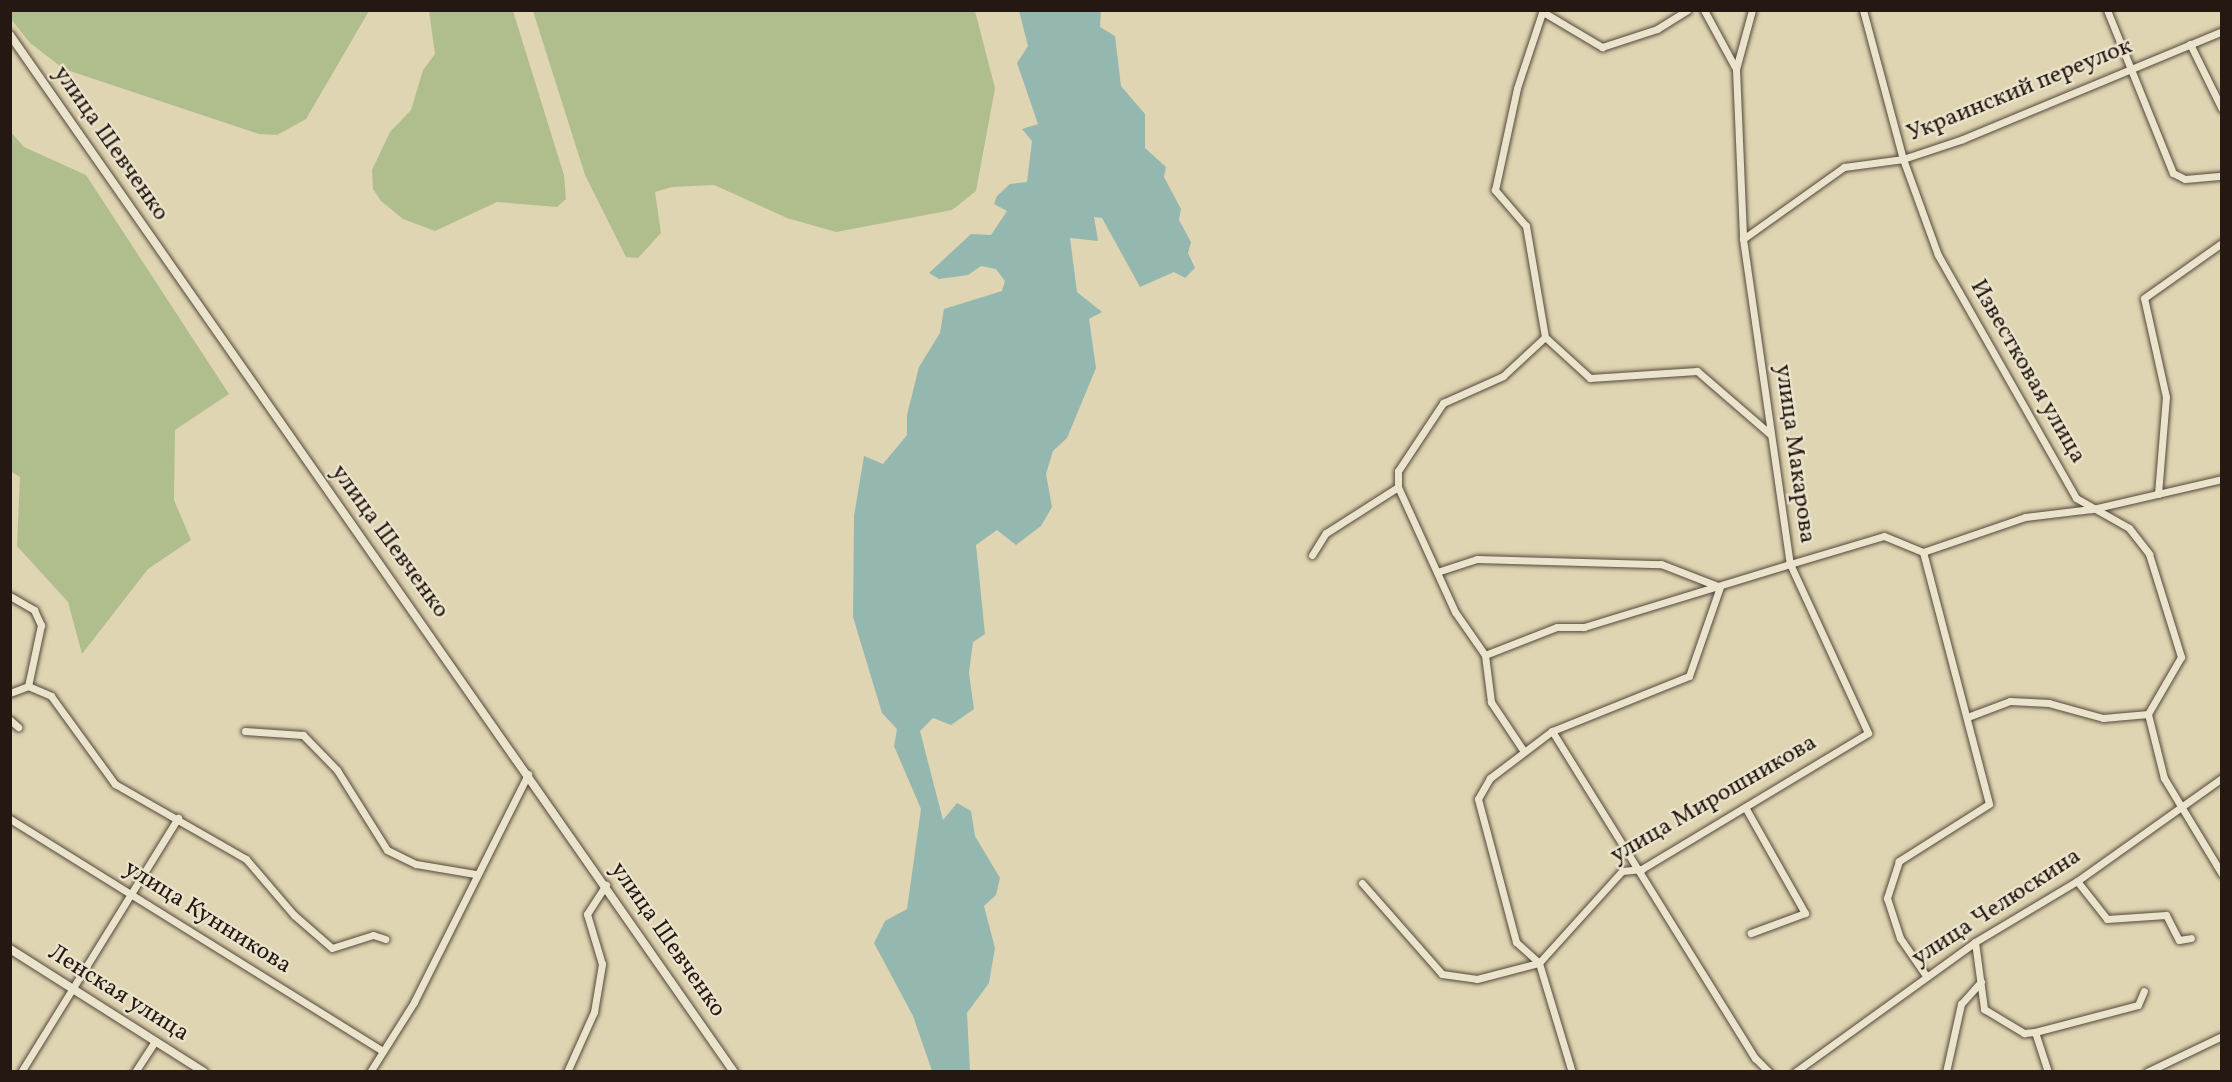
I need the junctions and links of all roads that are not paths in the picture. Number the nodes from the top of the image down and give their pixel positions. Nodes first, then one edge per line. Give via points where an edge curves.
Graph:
1 (1687, 10) edge
2 (1704, 10) edge
3 (1752, 10) edge
4 (1863, 10) edge
5 (2107, 10) edge
6 (1543, 11) edge
7 (2222, 31) edge
8 (10, 35) edge
9 (2190, 44) junction
10 (1736, 69) junction
11 (2129, 69) junction
12 (2222, 109) edge
13 (1903, 159) junction
14 (2222, 176) edge
15 (1743, 239) junction
16 (2222, 243) edge
17 (1545, 338) junction
18 (1770, 434) junction
19 (2222, 479) edge
20 (1398, 487) junction
21 (2158, 494) junction
22 (2092, 509) junction
23 (1923, 552) junction
24 (1312, 555) dead end
25 (1790, 564) junction
26 (1437, 572) junction
27 (1720, 587) junction
28 (10, 596) edge
29 (1485, 655) junction
30 (28, 686) junction
31 (10, 693) edge
32 (2148, 714) junction
33 (1970, 716) junction
34 (10, 720) edge
35 (18, 727) dead end
36 (245, 731) dead end
37 (1552, 731) junction
38 (1523, 750) junction
39 (528, 774) junction
40 (2222, 778) edge
41 (2179, 805) junction
42 (1745, 807) junction
43 (10, 819) edge
44 (178, 819) junction
45 (1642, 869) junction
46 (475, 874) junction
47 (2222, 874) edge
48 (2077, 881) junction
49 (1362, 883) dead end
50 (606, 885) junction
51 (132, 895) junction
52 (1751, 933) dead end
53 (2191, 938) dead end
54 (385, 939) dead end
55 (1975, 942) junction
56 (10, 949) edge
57 (1539, 963) junction
58 (1927, 977) junction
59 (1981, 982) junction
60 (74, 989) junction
61 (2144, 991) dead end
62 (2035, 1032) junction
63 (2222, 1036) edge
64 (155, 1041) junction
65 (383, 1051) junction
66 (21, 1071) edge
67 (135, 1071) edge
68 (204, 1071) edge
69 (370, 1071) edge
70 (567, 1071) edge
71 (734, 1071) edge
72 (1572, 1071) edge
73 (1769, 1071) edge
74 (1795, 1071) edge
75 (1946, 1071) edge
76 (2048, 1071) edge
77 (2147, 1071) edge

1 - 6 street via 1657,29 1602,47
2 - 10 street, улица Макарова
3 - 10 street
4 - 13 street, Известковая улица
5 - 11 street
6 - 17 street via 1517,88 1495,190 1526,226
7 - 9 street, Украинский переулок
8 - 39 street, улица Шевченко
9 - 11 street, Украинский переулок
9 - 12 street
10 - 15 street, улица Макарова
11 - 13 street, Украинский переулок
11 - 14 street via 2173,173 2185,179
13 - 15 street, Украинский переулок via 1844,167
13 - 22 street, Известковая улица via 1938,255 2076,498
15 - 18 street, улица Макарова
16 - 21 street via 2144,298 2166,397
17 - 18 street via 1590,378 1697,371
17 - 20 street via 1503,376 1443,403 1398,471
18 - 25 street, улица Макарова
19 - 21 street
20 - 24 street via 1326,533
20 - 26 street
21 - 22 street
22 - 23 street via 2025,517
22 - 32 street, Известковая улица via 2128,528 2149,554 2181,657
23 - 25 street, улица Макарова via 1884,536
23 - 33 street
25 - 27 street
25 - 42 street, улица Мирошникова via 1868,733
26 - 27 street via 1477,560 1661,564
26 - 29 street via 1455,612
27 - 29 street via 1584,627 1557,627
27 - 37 street via 1689,676
28 - 30 street via 34,610 41,625
29 - 38 street via 1491,702
30 - 31 street
30 - 44 street via 51,696 115,784
32 - 33 street via 2103,718 2049,703 2010,701
32 - 41 street via 2164,778
33 - 58 street via 1989,804 1899,861 1887,898 1900,938
34 - 35 street
36 - 46 street via 303,735 337,770 387,850 416,864
37 - 38 street
37 - 45 street
38 - 57 street via 1490,778 1478,800 1516,942
39 - 46 street
39 - 50 street, улица Шевченко
40 - 41 street, улица Челюскина
41 - 47 street
41 - 48 street, улица Челюскина
42 - 45 street, улица Мирошникова
42 - 52 street via 1805,913
43 - 51 street, улица Кунникова
44 - 51 street
44 - 54 street via 246,858 294,915 332,948 373,935
45 - 57 street, улица Мирошникова via 1622,871
45 - 73 street via 1755,1058
46 - 65 street via 414,1002
48 - 53 street via 2107,919 2166,915 2179,940
48 - 55 street, улица Челюскина
49 - 57 street via 1442,974 1477,979
50 - 70 street via 587,914 602,964 594,1012
50 - 71 street, улица Шевченко
51 - 60 street
51 - 65 street, улица Кунникова
55 - 58 street, улица Челюскина
55 - 59 street
56 - 60 street, Ленская улица
57 - 72 street
58 - 74 street, улица Челюскина
59 - 62 street via 1984,1009 2024,1033
59 - 75 street via 1961,1004
60 - 64 street, Ленская улица
60 - 66 street
61 - 62 street via 2138,1005
62 - 76 street
63 - 77 street
64 - 67 street
64 - 68 street, Ленская улица
65 - 69 street

